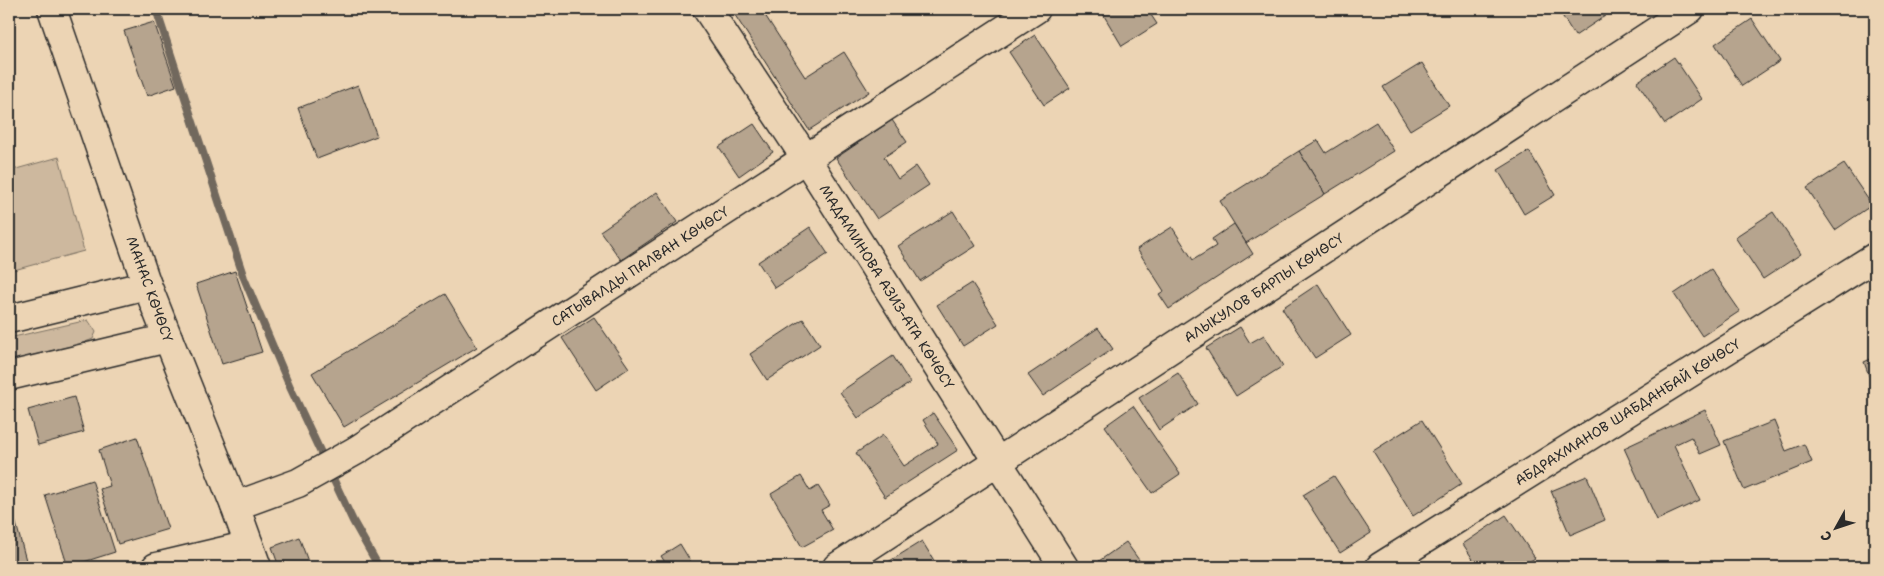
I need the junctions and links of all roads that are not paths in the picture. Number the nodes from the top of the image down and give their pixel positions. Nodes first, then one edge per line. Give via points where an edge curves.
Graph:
1 (52, 9) edge
2 (707, 9) edge
3 (1036, 9) edge
4 (1690, 9) edge
5 (805, 158) junction
6 (1870, 264) edge
7 (147, 285) junction
8 (9, 319) edge
9 (168, 338) junction
10 (9, 376) edge
11 (998, 463) junction
12 (235, 506) junction
13 (253, 556) edge
14 (156, 567) edge
15 (837, 567) edge
16 (1064, 567) edge
17 (1380, 567) edge

1 - 7 street, МАНАС КӨЧӨСҮ
2 - 5 street, МАДАМИНОВА АЗИЗ-АТА КӨЧӨСҮ
3 - 5 street, САТЫВАЛДЫ ПАЛВАН КӨЧӨСҮ
4 - 11 street, АЛЫКУЛОВ БАРПЫ КӨЧӨСҮ
5 - 11 street, МАДАМИНОВА АЗИЗ-АТА КӨЧӨСҮ
5 - 12 street, САТЫВАЛДЫ ПАЛВАН КӨЧӨСҮ via 357,450 298,483
6 - 17 street, АБДРАХМАНОВ ШАБДАНБАЙ КӨЧӨСҮ
7 - 8 street
7 - 9 street, МАНАС КӨЧӨСҮ
9 - 10 street
9 - 12 street, МАНАС КӨЧӨСҮ
11 - 15 street, АЛЫКУЛОВ БАРПЫ КӨЧӨСҮ
11 - 16 street, МАДАМИНОВА АЗИЗ-АТА КӨЧӨСҮ
12 - 13 street, МАНАС КӨЧӨСҮ
13 - 14 street

